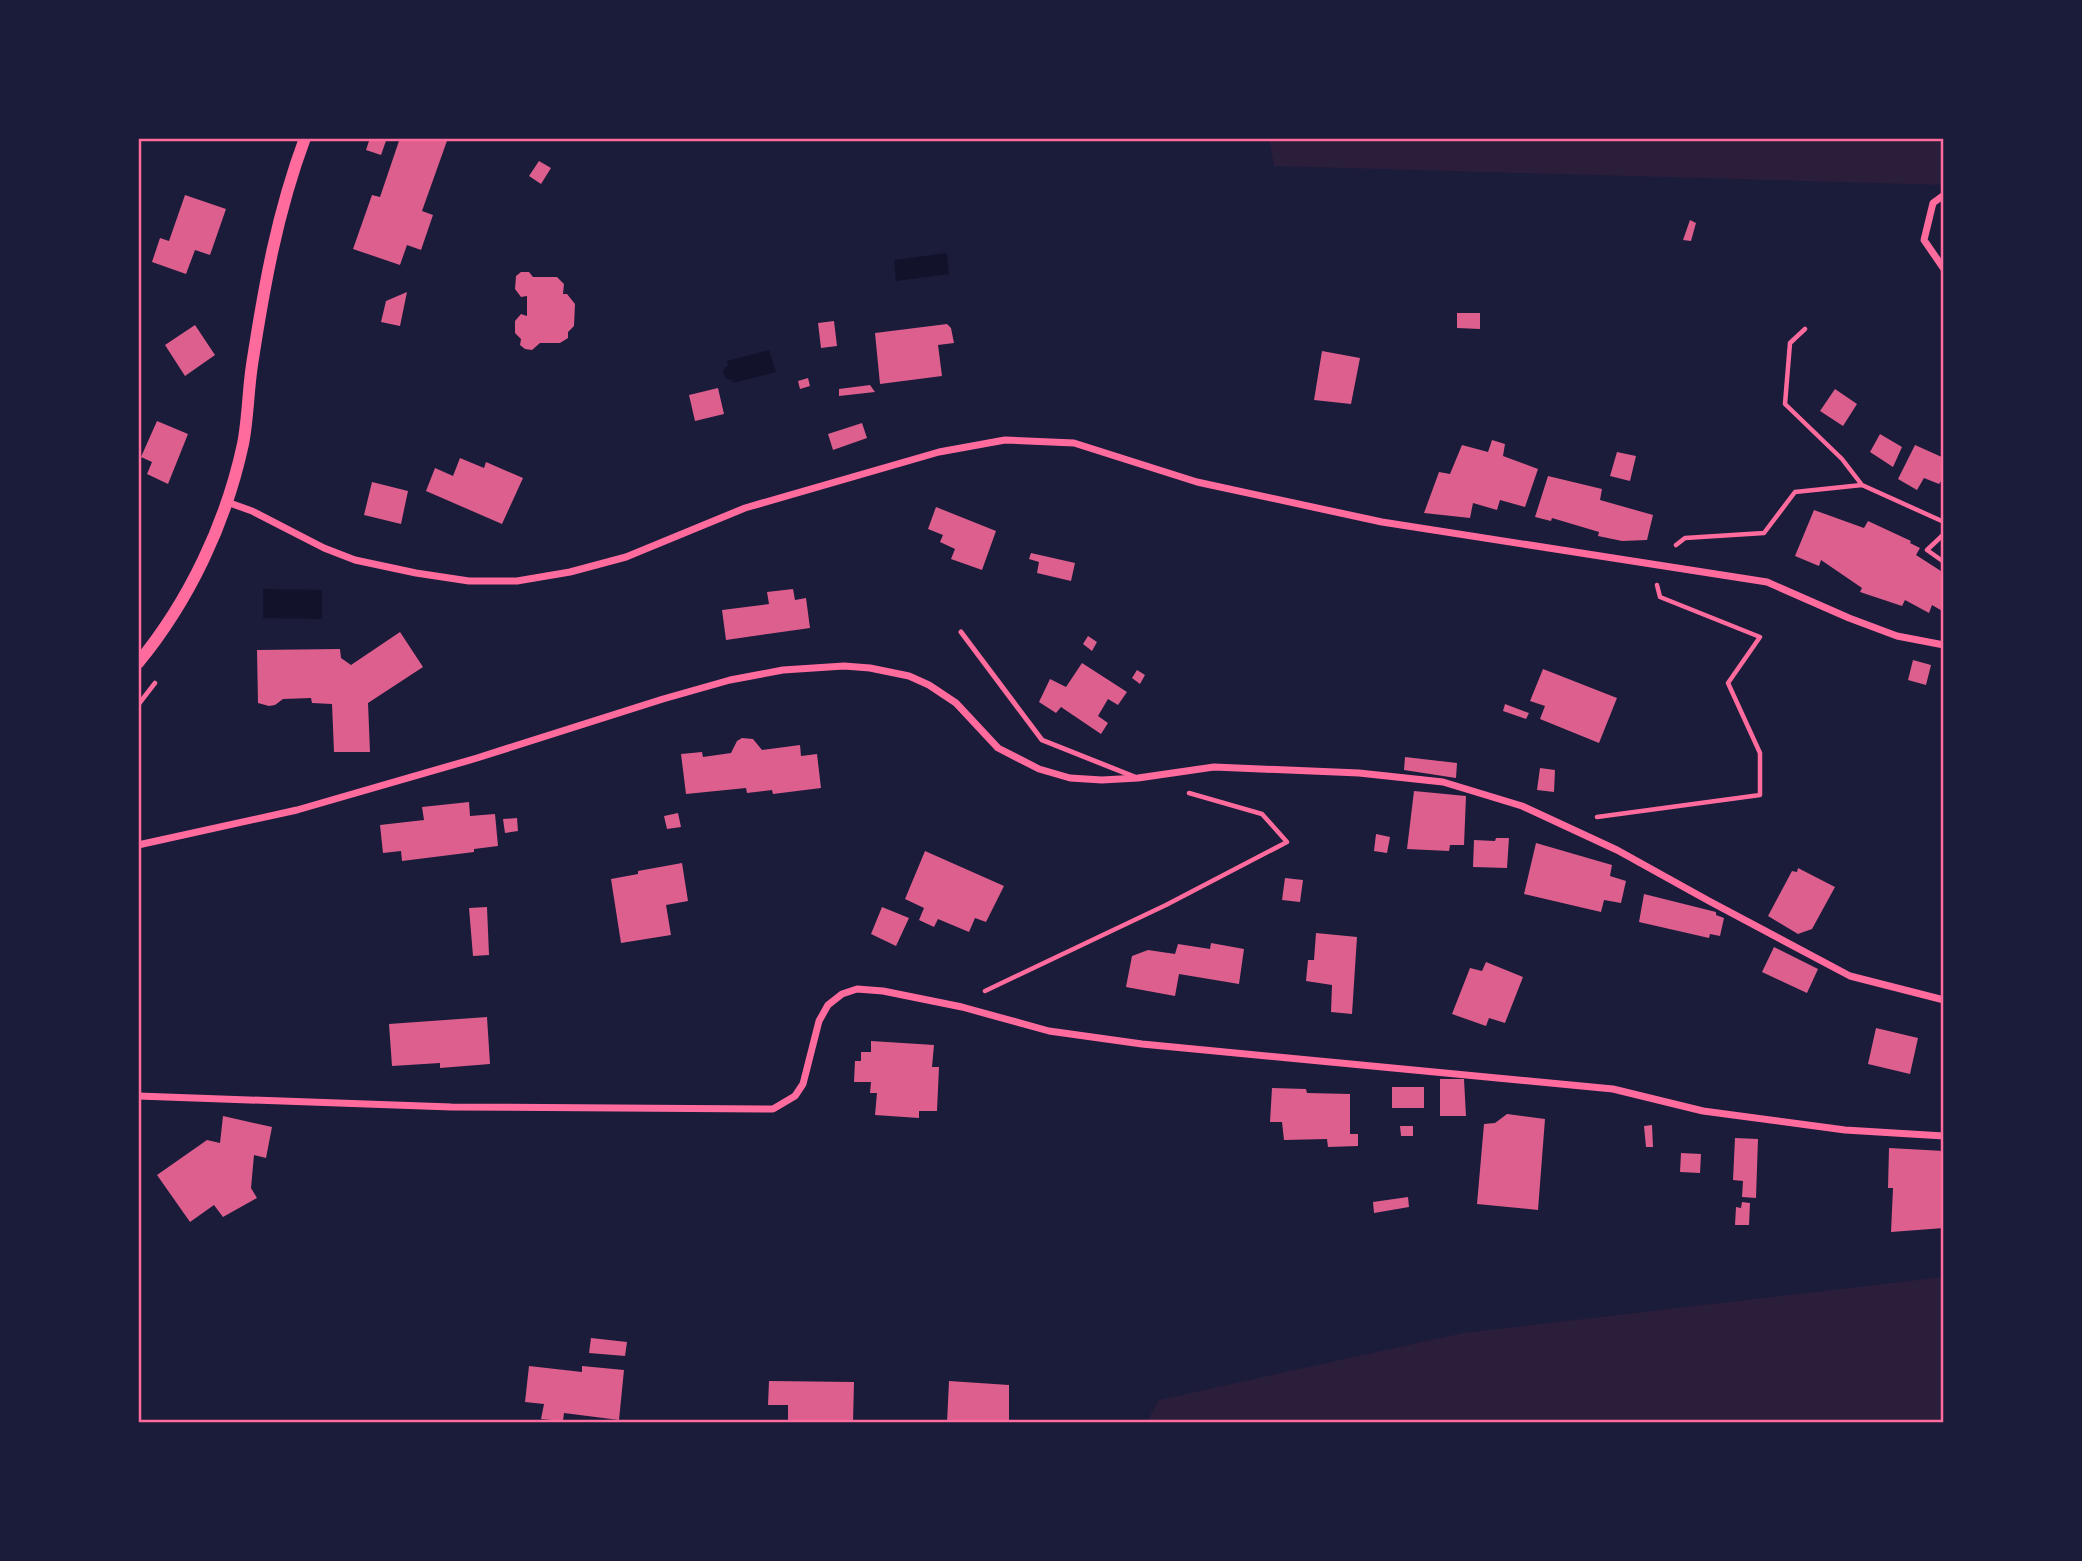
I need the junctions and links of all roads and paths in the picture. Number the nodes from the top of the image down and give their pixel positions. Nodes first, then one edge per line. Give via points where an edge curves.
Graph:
1 (305, 138) edge
2 (1944, 195) edge
3 (1944, 269) edge
4 (1805, 329) dead end
5 (1862, 485) junction
6 (227, 502) junction
7 (1944, 522) edge
8 (1944, 534) edge
9 (1944, 562) edge
10 (1653, 564) junction
11 (961, 632) dead end
12 (1944, 645) edge
13 (138, 663) edge
14 (1138, 778) junction
15 (1188, 793) dead end
16 (1558, 822) junction
17 (138, 845) edge
18 (1944, 1000) edge
19 (962, 1007) junction
20 (138, 1096) edge
21 (1944, 1136) edge

1 - 6 street via 276,229 243,442
2 - 3 street via 1933,203 1924,240
4 - 5 path via 1790,343 1786,404 1843,459
5 - 7 path
5 - 10 path via 1795,492 1764,533 1685,538
6 - 10 street via 355,560 469,580 517,580 626,557 745,508 939,452 1005,440 1074,443 1197,482 1382,522
6 - 13 street via 188,592
8 - 9 path via 1927,550
10 - 12 street via 1767,582 1897,636
10 - 16 path via 1660,597 1760,637 1728,683 1760,754 1760,794
11 - 14 lane via 1042,740
14 - 16 street via 1214,767 1359,773 1443,782
14 - 17 street via 1070,778 1039,769 998,748 956,702 909,676 844,666 783,670 663,699 297,810
15 - 19 path via 1262,814 1287,842 973,996
16 - 18 street via 1850,976
19 - 20 street via 883,991 857,989 842,994 828,1005 819,1021 803,1084 795,1096 773,1109 451,1107
19 - 21 street via 1049,1031 1142,1044 1613,1089 1703,1111 1845,1130

